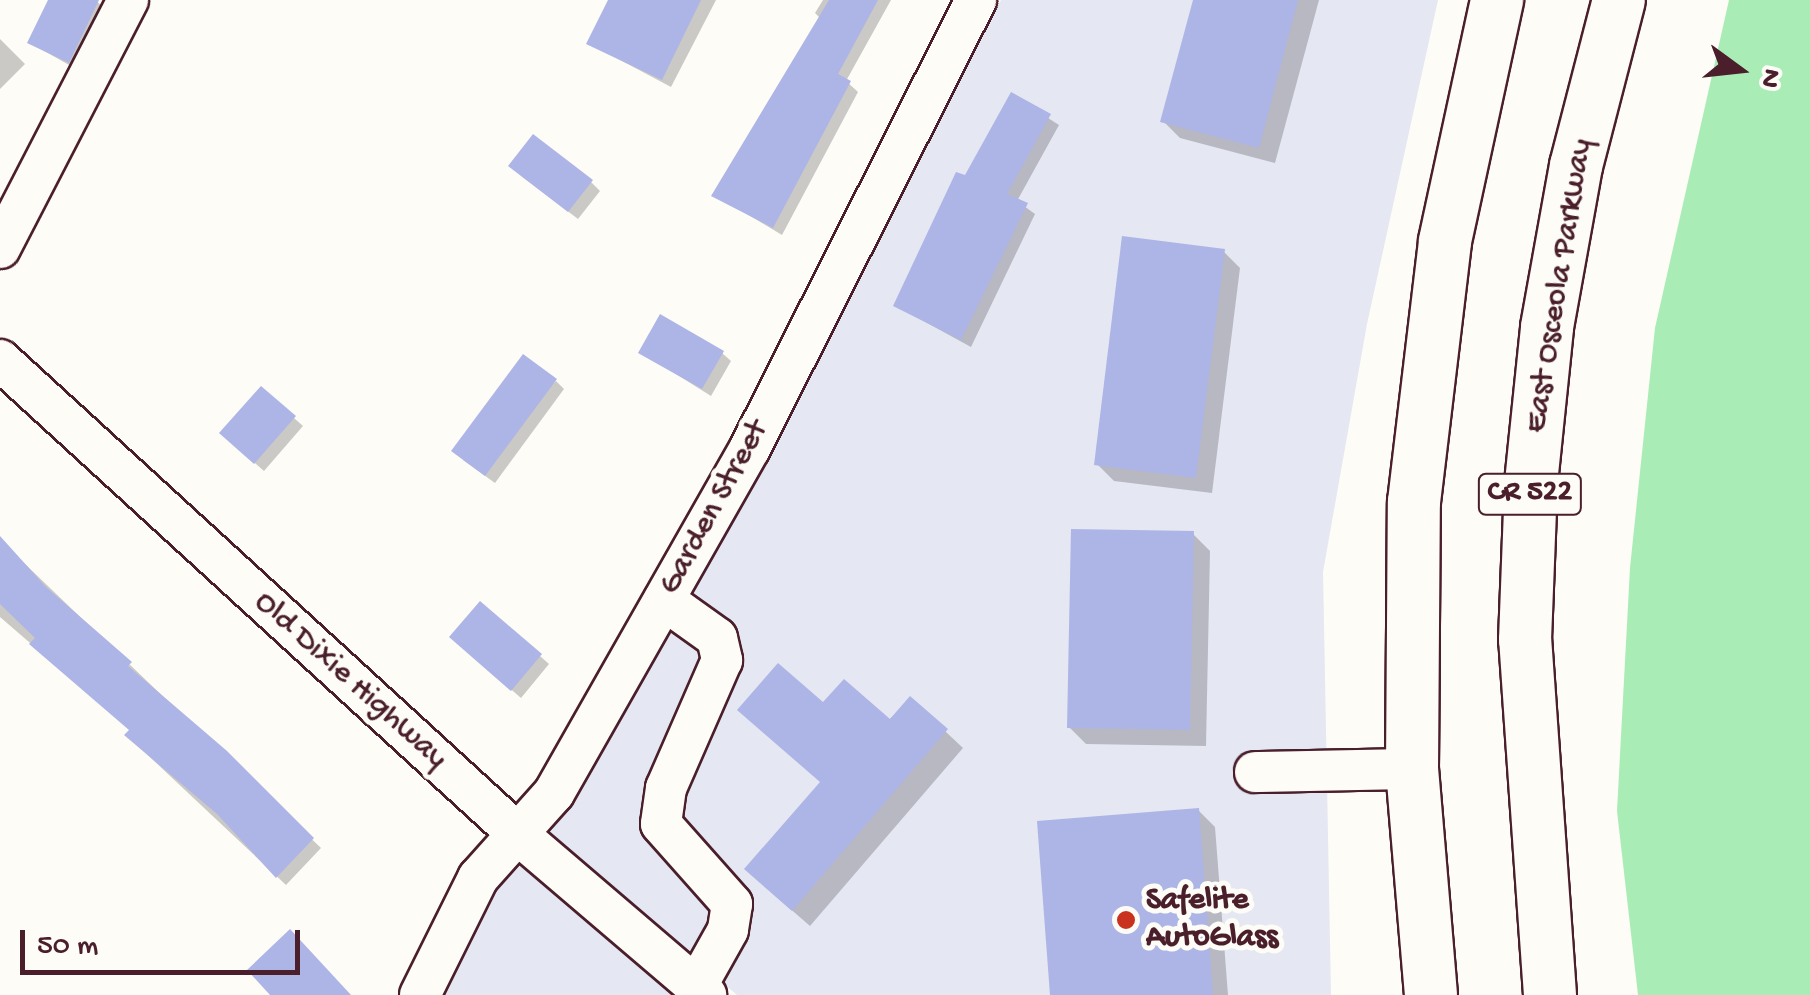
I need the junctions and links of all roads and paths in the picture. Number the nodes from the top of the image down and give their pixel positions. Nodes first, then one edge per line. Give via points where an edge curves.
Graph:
1 (128, 0) edge
2 (976, 0) edge
3 (1497, 0) edge
4 (1619, 0) edge
5 (0, 248) edge
6 (0, 360) edge
7 (664, 600) junction
8 (1412, 769) junction
9 (1255, 772) dead end
10 (520, 836) junction
11 (701, 991) edge
12 (420, 995) edge
13 (1431, 995) edge
14 (1550, 995) edge

1 - 5 street
2 - 7 street, Garden Street via 750,448
3 - 8 main road via 1445,241 1423,388 1409,631
4 - 14 main road, East Osceola Parkway / CR 522 via 1572,184 1547,327 1531,483 1525,640
6 - 10 street, Old Dixie Highway
7 - 10 street, Garden Street via 554,793
7 - 11 street via 717,638 722,660 666,788 661,824 732,904
8 - 9 street
8 - 13 main road
10 - 11 street, Old Dixie Highway
10 - 12 street, Garden Street via 478,878

